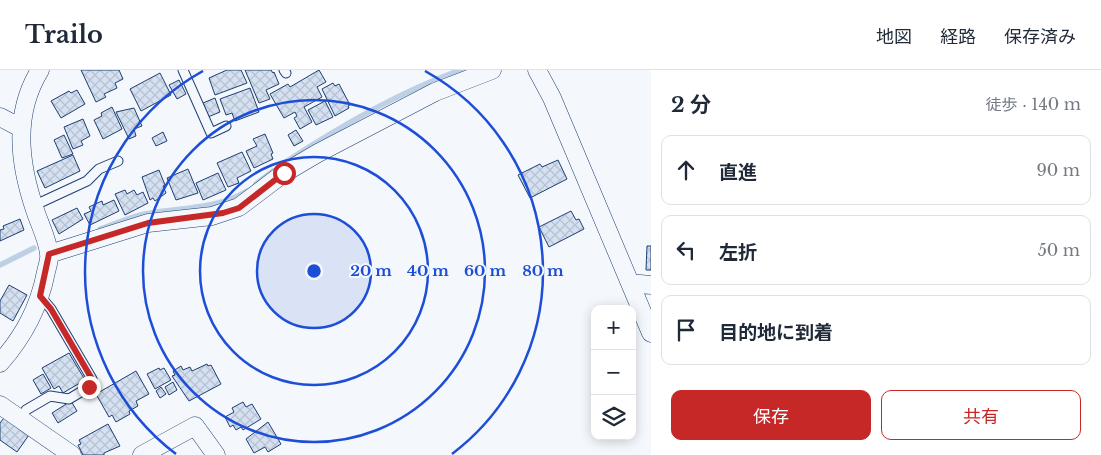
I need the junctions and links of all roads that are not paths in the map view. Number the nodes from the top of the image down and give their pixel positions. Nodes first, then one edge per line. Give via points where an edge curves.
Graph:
1 (40, 70) edge
2 (183, 70) edge
3 (492, 70) edge
4 (537, 70) edge
5 (0, 117) edge
6 (226, 126) dead end
7 (21, 128) junction
8 (118, 161) dead end
9 (34, 206) junction
10 (49, 254) junction
11 (630, 283) junction
12 (651, 284) edge
13 (40, 296) junction
14 (651, 333) edge
15 (0, 363) edge
16 (0, 405) edge
17 (21, 419) junction
18 (72, 455) edge
19 (142, 455) edge
20 (216, 455) edge

1 - 7 street via 30,90
2 - 6 lane via 211,133
3 - 10 street via 435,92 318,153 284,173 239,208 212,216 148,223
4 - 11 street via 552,98
5 - 7 street
7 - 9 street via 20,148
8 - 9 lane
9 - 10 street
10 - 13 street
11 - 12 street
11 - 14 street
13 - 15 street via 27,328
13 - 17 lane via 92,379 89,387 69,399 50,396 26,410
16 - 17 street
17 - 18 street
19 - 20 street via 195,426

